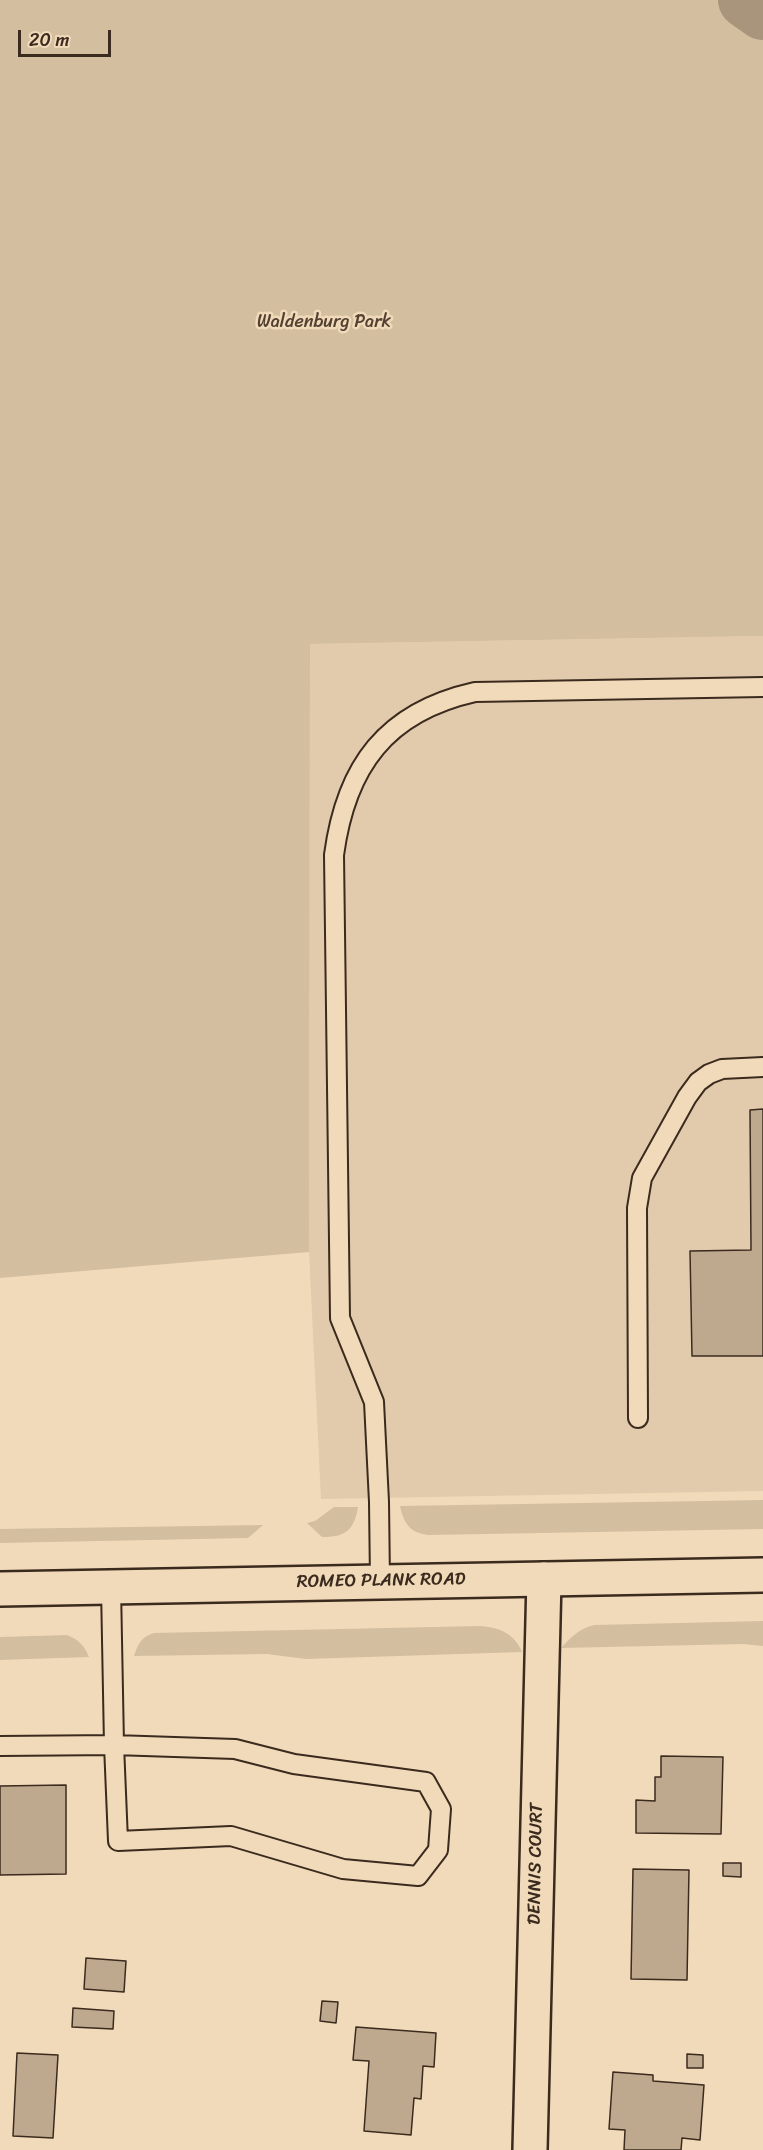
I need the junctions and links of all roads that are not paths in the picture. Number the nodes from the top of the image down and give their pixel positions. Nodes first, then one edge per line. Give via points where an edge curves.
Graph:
1 (763, 687) edge
2 (763, 1067) edge
3 (638, 1418) dead end
4 (763, 1575) edge
5 (544, 1579) junction
6 (380, 1581) junction
7 (111, 1587) junction
8 (0, 1589) edge
9 (114, 1745) junction
10 (0, 1746) edge
11 (530, 2150) edge

1 - 6 lane via 475,692 423,708 397,726 373,749 357,775 338,827 334,855 340,1318 374,1402
2 - 3 lane via 722,1069 698,1082 642,1178 637,1208
4 - 5 main road, ROMEO PLANK ROAD
5 - 6 main road, ROMEO PLANK ROAD
5 - 11 main road, DENNIS COURT
6 - 7 main road, ROMEO PLANK ROAD
7 - 8 main road, ROMEO PLANK ROAD
7 - 9 lane
9 - 9 lane via 118,1840 231,1836 343,1869 418,1876 438,1850 441,1809 426,1782 294,1764 235,1749
9 - 10 lane

